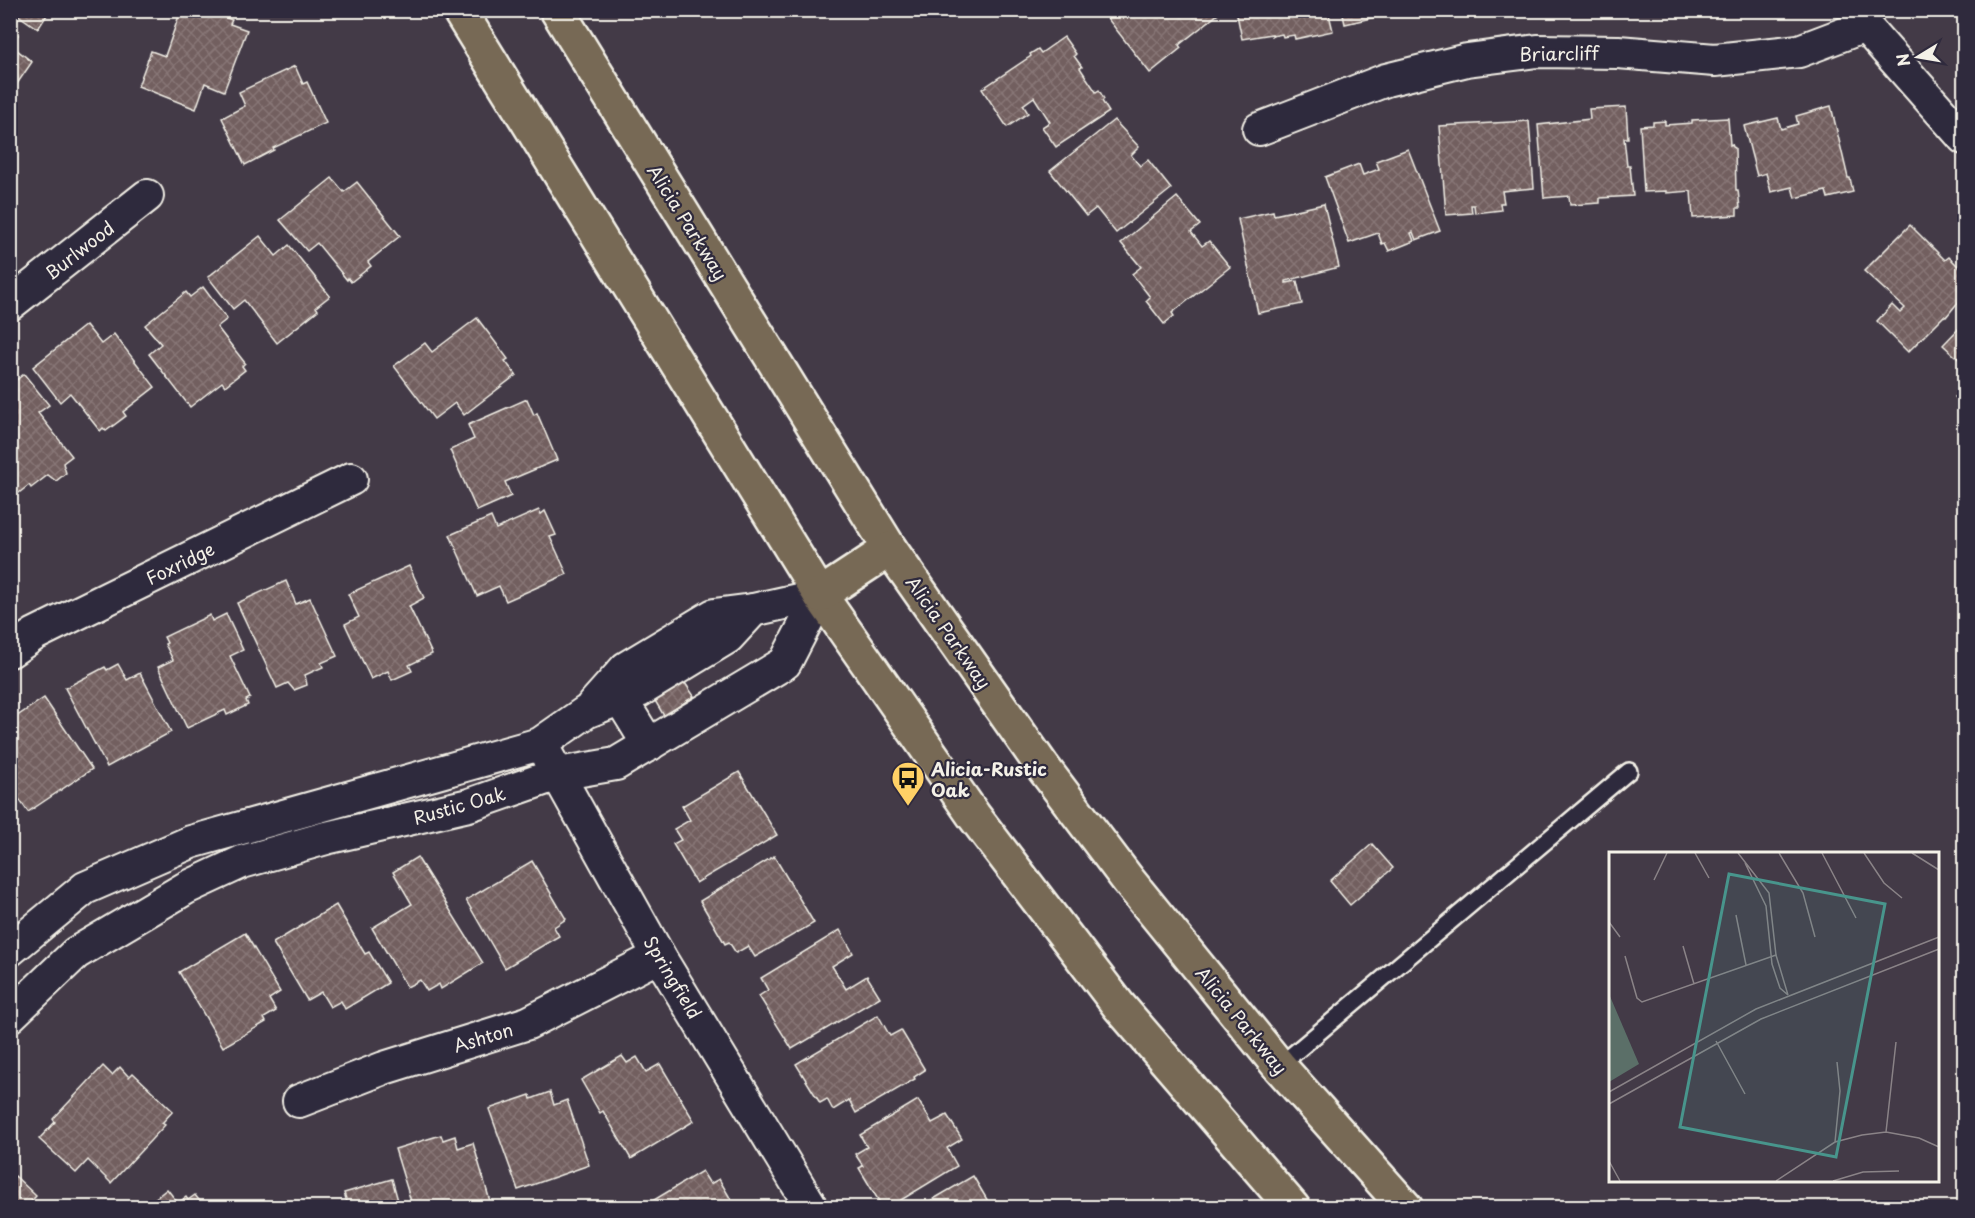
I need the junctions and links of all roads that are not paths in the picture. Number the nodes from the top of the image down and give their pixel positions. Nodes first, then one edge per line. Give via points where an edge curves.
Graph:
1 (459, 10) edge
2 (557, 10) edge
3 (1861, 18) edge
4 (1259, 129) dead end
5 (1965, 138) edge
6 (147, 196) dead end
7 (10, 304) edge
8 (351, 479) dead end
9 (890, 549) junction
10 (820, 595) junction
11 (753, 610) junction
12 (10, 651) edge
13 (620, 698) junction
14 (586, 712) junction
15 (540, 744) junction
16 (649, 745) junction
17 (1629, 771) dead end
18 (558, 774) junction
19 (10, 950) edge
20 (659, 956) junction
21 (10, 1016) edge
22 (1279, 1066) junction
23 (299, 1101) dead end
24 (812, 1208) edge
25 (1293, 1208) edge
26 (1406, 1208) edge

1 - 10 main road
2 - 9 main road, Alicia Parkway
3 - 4 street, Briarcliff via 1799,51 1715,60 1618,52 1537,51 1467,60 1386,80
3 - 5 street
6 - 7 street, Burlwood
8 - 12 street, Foxridge via 35,634
9 - 10 main road
9 - 22 main road, Alicia Parkway via 1121,871
10 - 11 street, Rustic Oak
10 - 16 street, Rustic Oak via 785,663
10 - 25 main road via 974,816 1119,1006
11 - 13 street, Rustic Oak via 728,637 639,691
11 - 14 street, Rustic Oak via 714,615 626,668
13 - 14 street, Rustic Oak
13 - 16 street
14 - 15 street, Rustic Oak
15 - 18 street, Springfield
15 - 19 street, Rustic Oak via 191,842 85,888
16 - 18 street, Rustic Oak via 616,764
17 - 22 lane
18 - 20 street, Springfield
18 - 21 street, Rustic Oak via 469,805 242,862 186,888 76,952
20 - 23 street, Ashton via 528,1023 384,1068
20 - 24 street, Springfield
22 - 26 main road, Alicia Parkway

